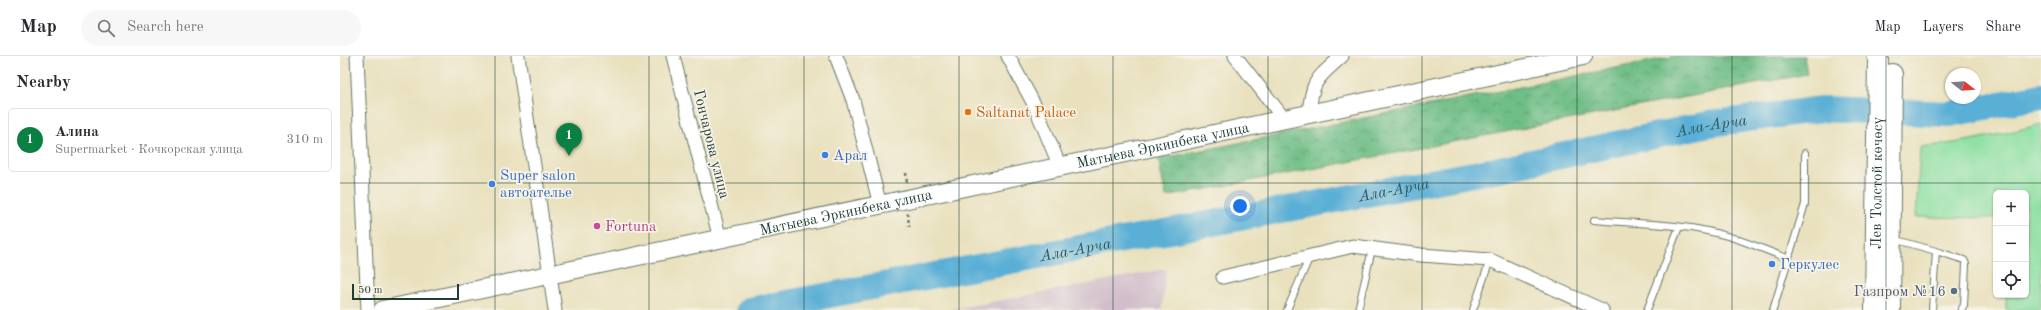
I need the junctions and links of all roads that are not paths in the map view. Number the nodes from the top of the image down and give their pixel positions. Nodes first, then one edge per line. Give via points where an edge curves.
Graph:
1 (357, 56) edge
2 (518, 56) edge
3 (673, 56) edge
4 (836, 56) edge
5 (1008, 56) edge
6 (1235, 56) edge
7 (1342, 56) edge
8 (1583, 56) edge
9 (1878, 56) edge
10 (1892, 56) edge
11 (1885, 85) junction
12 (1309, 114) junction
13 (1284, 120) junction
14 (1883, 146) junction
15 (1805, 153) dead end
16 (1060, 167) junction
17 (880, 205) junction
18 (1594, 220) dead end
19 (1679, 227) junction
20 (720, 239) junction
21 (1892, 239) junction
22 (1372, 249) junction
23 (1936, 251) junction
24 (1310, 256) junction
25 (1787, 258) junction
26 (1490, 260) junction
27 (548, 274) junction
28 (1223, 277) dead end
29 (368, 310) edge
30 (383, 310) edge
31 (555, 310) edge
32 (1286, 310) edge
33 (1358, 310) edge
34 (1473, 310) edge
35 (1602, 310) edge
36 (1647, 310) edge
37 (1773, 310) edge
38 (1878, 310) edge
39 (1932, 310) edge
40 (1961, 310) edge

1 - 29 street
2 - 27 street
3 - 20 street, Гончарова улица
4 - 17 street via 853,100
5 - 16 street via 1035,106
6 - 13 street
7 - 12 street via 1315,83 1311,91
8 - 12 main road, Матыева Эркинбека улица
9 - 11 main road, Лев Толстой көчөсү
10 - 11 main road, Лев Толстой көчөсү
11 - 14 main road, Лев Толстой көчөсү
12 - 13 main road, Матыева Эркинбека улица
13 - 16 main road, Матыева Эркинбека улица
14 - 21 main road, Лев Толстой көчөсү
14 - 38 main road, Лев Толстой көчөсү
15 - 25 lane via 1805,204
16 - 17 main road, Матыева Эркинбека улица
17 - 20 main road, Матыева Эркинбека улица
18 - 19 lane
19 - 25 lane via 1727,235
19 - 36 lane
20 - 27 main road, Матыева Эркинбека улица
21 - 23 lane
21 - 38 main road, Лев Толстой көчөсү
22 - 24 street via 1353,246
22 - 26 street
22 - 33 lane
23 - 39 lane
23 - 40 lane via 1964,260 1966,264 1964,305
24 - 28 street
24 - 32 lane
25 - 37 lane
26 - 34 lane
26 - 35 street
27 - 30 main road, Матыева Эркинбека улица
27 - 31 street

